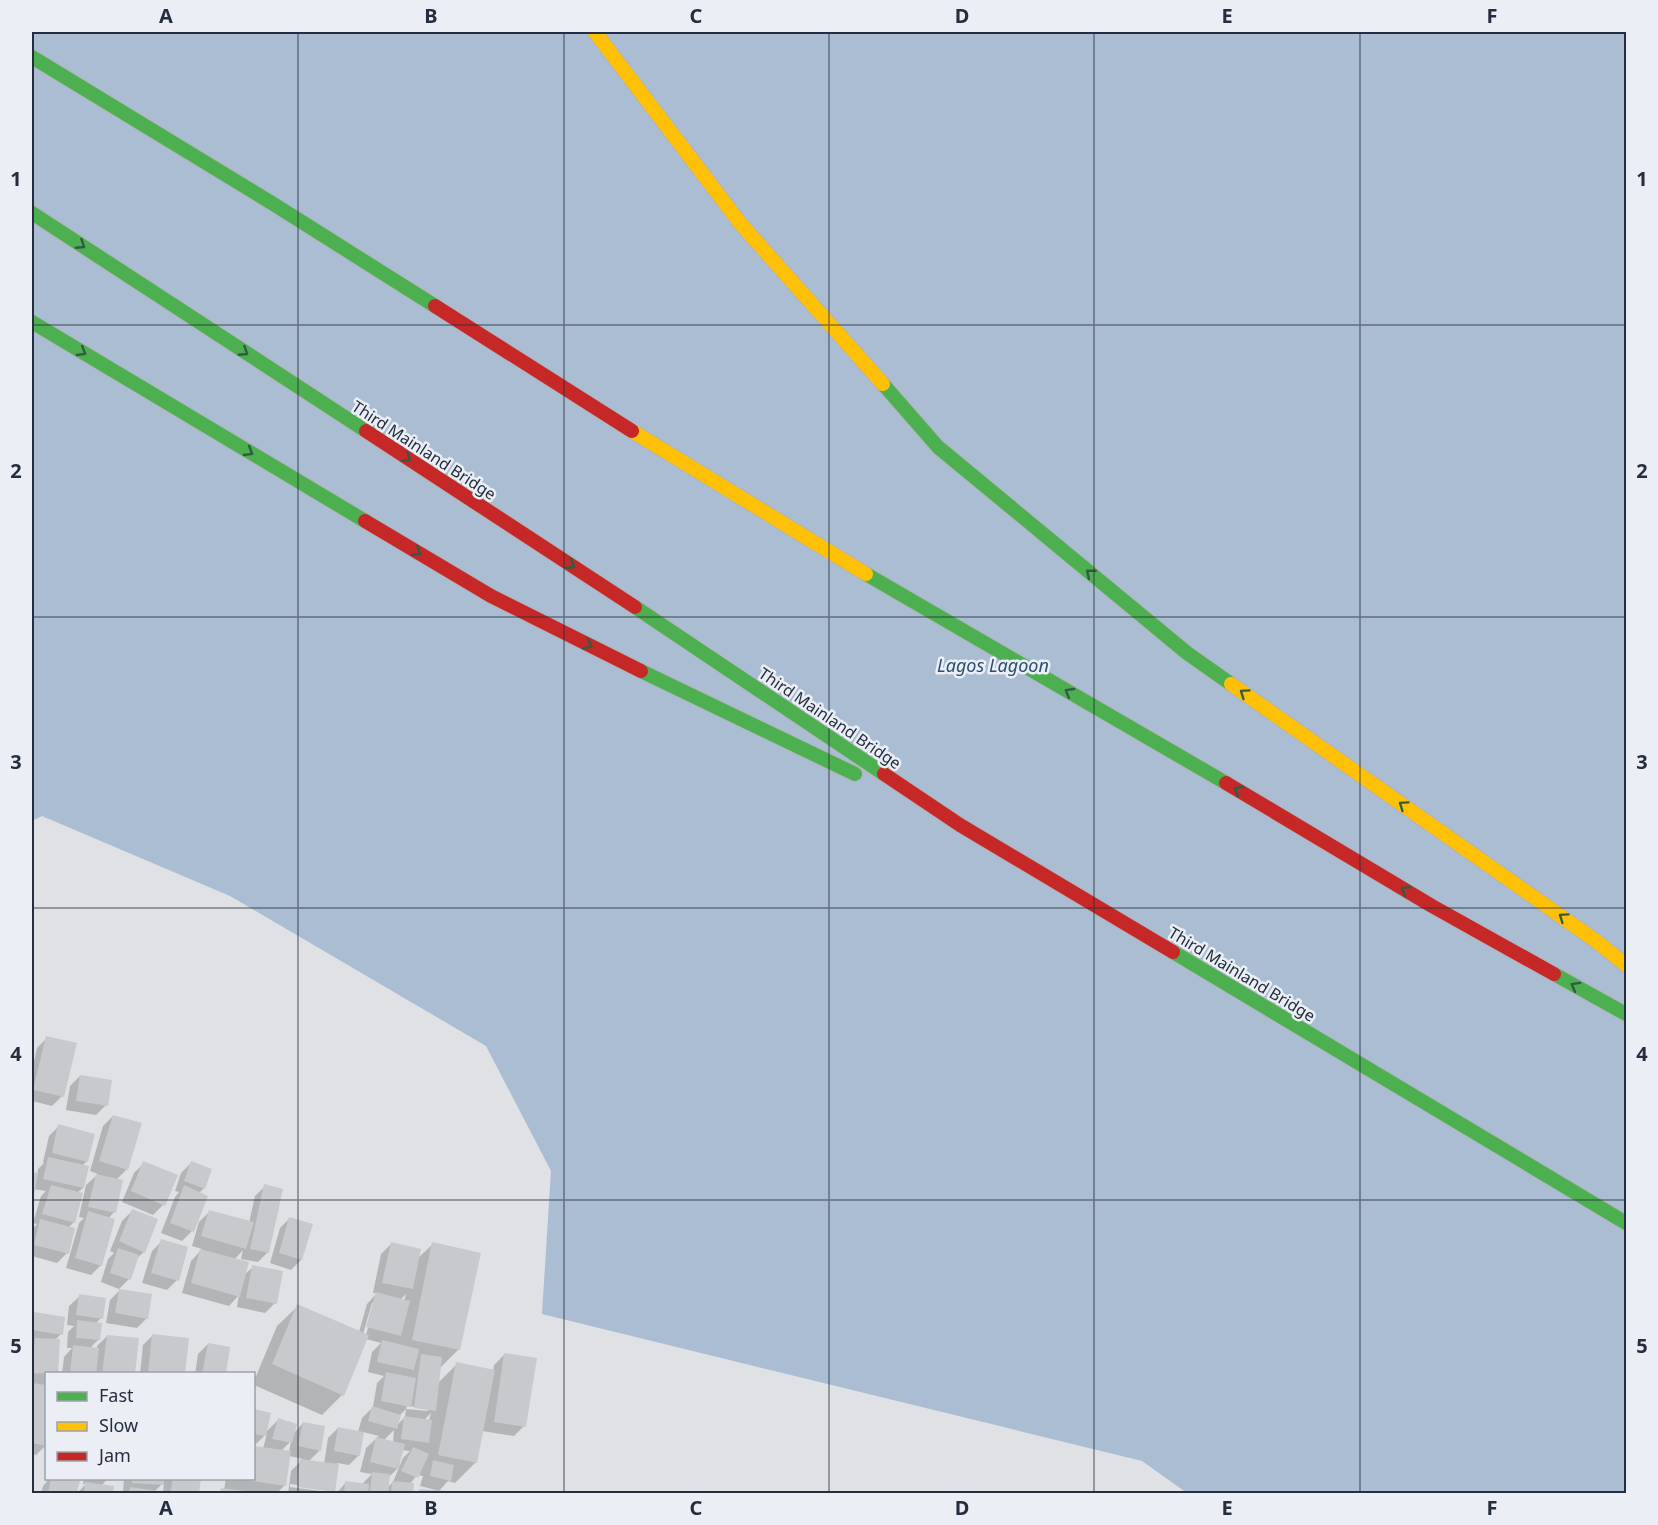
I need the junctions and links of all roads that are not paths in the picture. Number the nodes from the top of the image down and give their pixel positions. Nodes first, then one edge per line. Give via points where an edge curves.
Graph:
1 (595, 32) edge
2 (32, 57) edge
3 (32, 213) edge
4 (32, 322) edge
5 (960, 825) junction
6 (1626, 965) edge
7 (1626, 1014) edge
8 (1626, 1223) edge

6 -> 1 highway via 1187,653 938,447 740,223
7 -> 2 highway via 1432,906 888,588
3 -> 5 highway, Third Mainland Bridge via 675,633
4 -> 5 highway via 491,596
5 - 8 highway, Third Mainland Bridge

